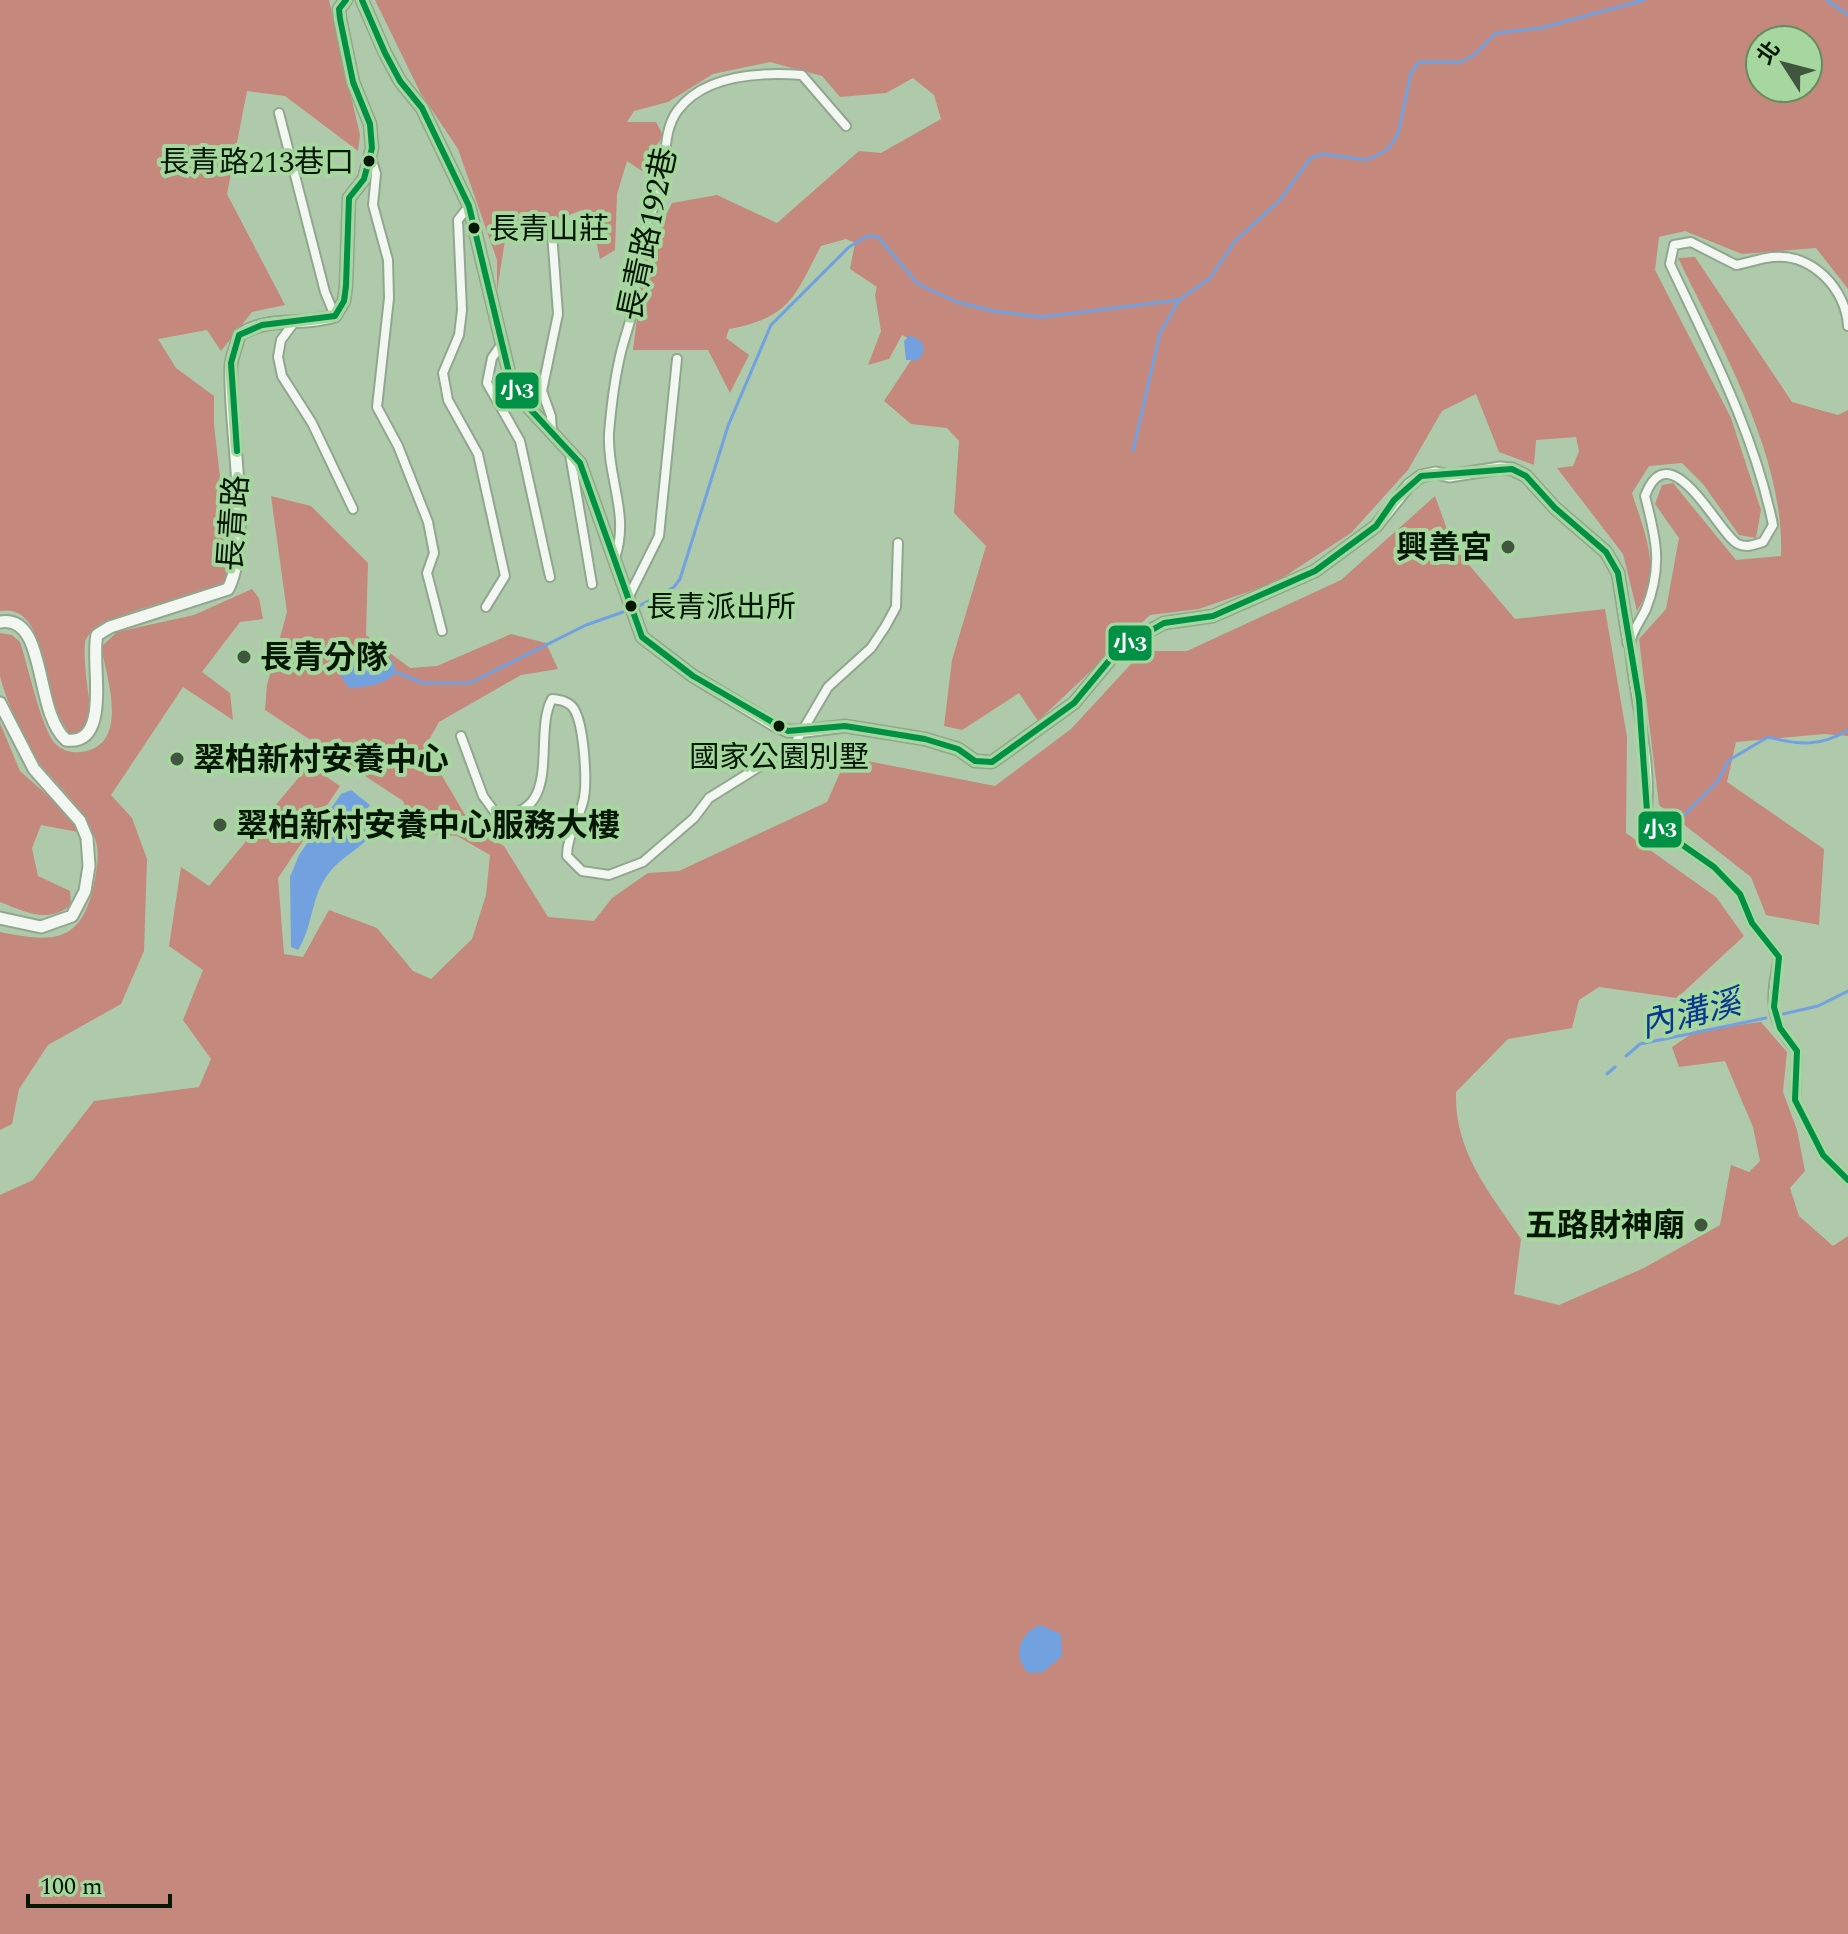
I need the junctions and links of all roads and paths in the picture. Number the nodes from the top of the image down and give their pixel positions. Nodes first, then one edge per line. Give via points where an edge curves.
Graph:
1 (346, 0) edge
2 (362, 0) edge
3 (279, 113) dead end
4 (846, 126) dead end
5 (371, 157) junction
6 (469, 206) junction
7 (552, 233) dead end
8 (335, 316) junction
9 (293, 324) junction
10 (1848, 326) edge
11 (503, 342) junction
12 (677, 359) dead end
13 (552, 434) junction
14 (570, 454) junction
15 (353, 509) dead end
16 (898, 543) dead end
17 (615, 558) junction
18 (550, 577) dead end
19 (592, 584) dead end
20 (628, 598) junction
21 (486, 607) dead end
22 (0, 622) edge
23 (442, 631) dead end
24 (1629, 643) junction
25 (0, 703) edge
26 (805, 731) junction
27 (461, 736) dead end
28 (0, 918) edge
29 (1848, 1180) edge

1 - 5 street via 340,19 353,82 370,124
2 - 6 street via 385,53 422,108
3 - 8 street
4 - 17 street, 長青路192巷 via 802,75 746,76 710,84 677,111 634,267 635,294 617,375 609,460 623,536
5 - 8 street via 364,179 349,198 346,286
5 - 23 street via 376,174 373,205 388,260 389,298 377,407 428,522 434,553 427,573
6 - 11 street
6 - 21 street via 458,220 459,335 443,373 448,400 478,454 499,540 505,576
7 - 13 street via 558,314 542,391
8 - 9 street, 長青路
9 - 15 street via 281,340 282,376 312,423
9 - 22 street, 長青路 via 273,321 250,328 239,335 231,363 238,518 236,568 228,589 97,635 95,712 81,740 66,740 51,724 29,635 14,622
10 - 24 street via 1842,296 1799,259 1774,257 1736,265 1691,242 1674,245 1670,264 1745,424 1773,525 1763,542 1739,544 1725,535 1701,495 1677,478 1656,478 1645,496 1657,540 1656,574
11 - 13 street via 514,387
11 - 18 street via 492,358 487,383 520,441
12 - 20 street via 659,536
13 - 14 street
14 - 17 street via 593,491
14 - 19 street
16 - 26 street via 896,607 871,648 828,687
17 - 20 street
20 - 26 street via 642,637 660,653 776,726
24 - 26 street via 1618,573 1606,552 1526,476 1500,468 1449,476 1436,473 1409,485 1376,526 1315,571 1213,616 1164,623 1118,650 1074,703 992,762 975,761 958,749 925,739 845,726
24 - 29 street via 1647,811 1654,825 1714,867 1740,894 1752,923 1779,957 1773,1011 1797,1051 1795,1100 1823,1155
25 - 28 street via 34,769 80,821 90,851 85,891 72,916 41,927
26 - 27 street via 794,745 709,798 643,862 609,875 582,871 567,856 586,788 574,709 552,699 544,712 543,779 536,796 507,815 497,815 483,796

